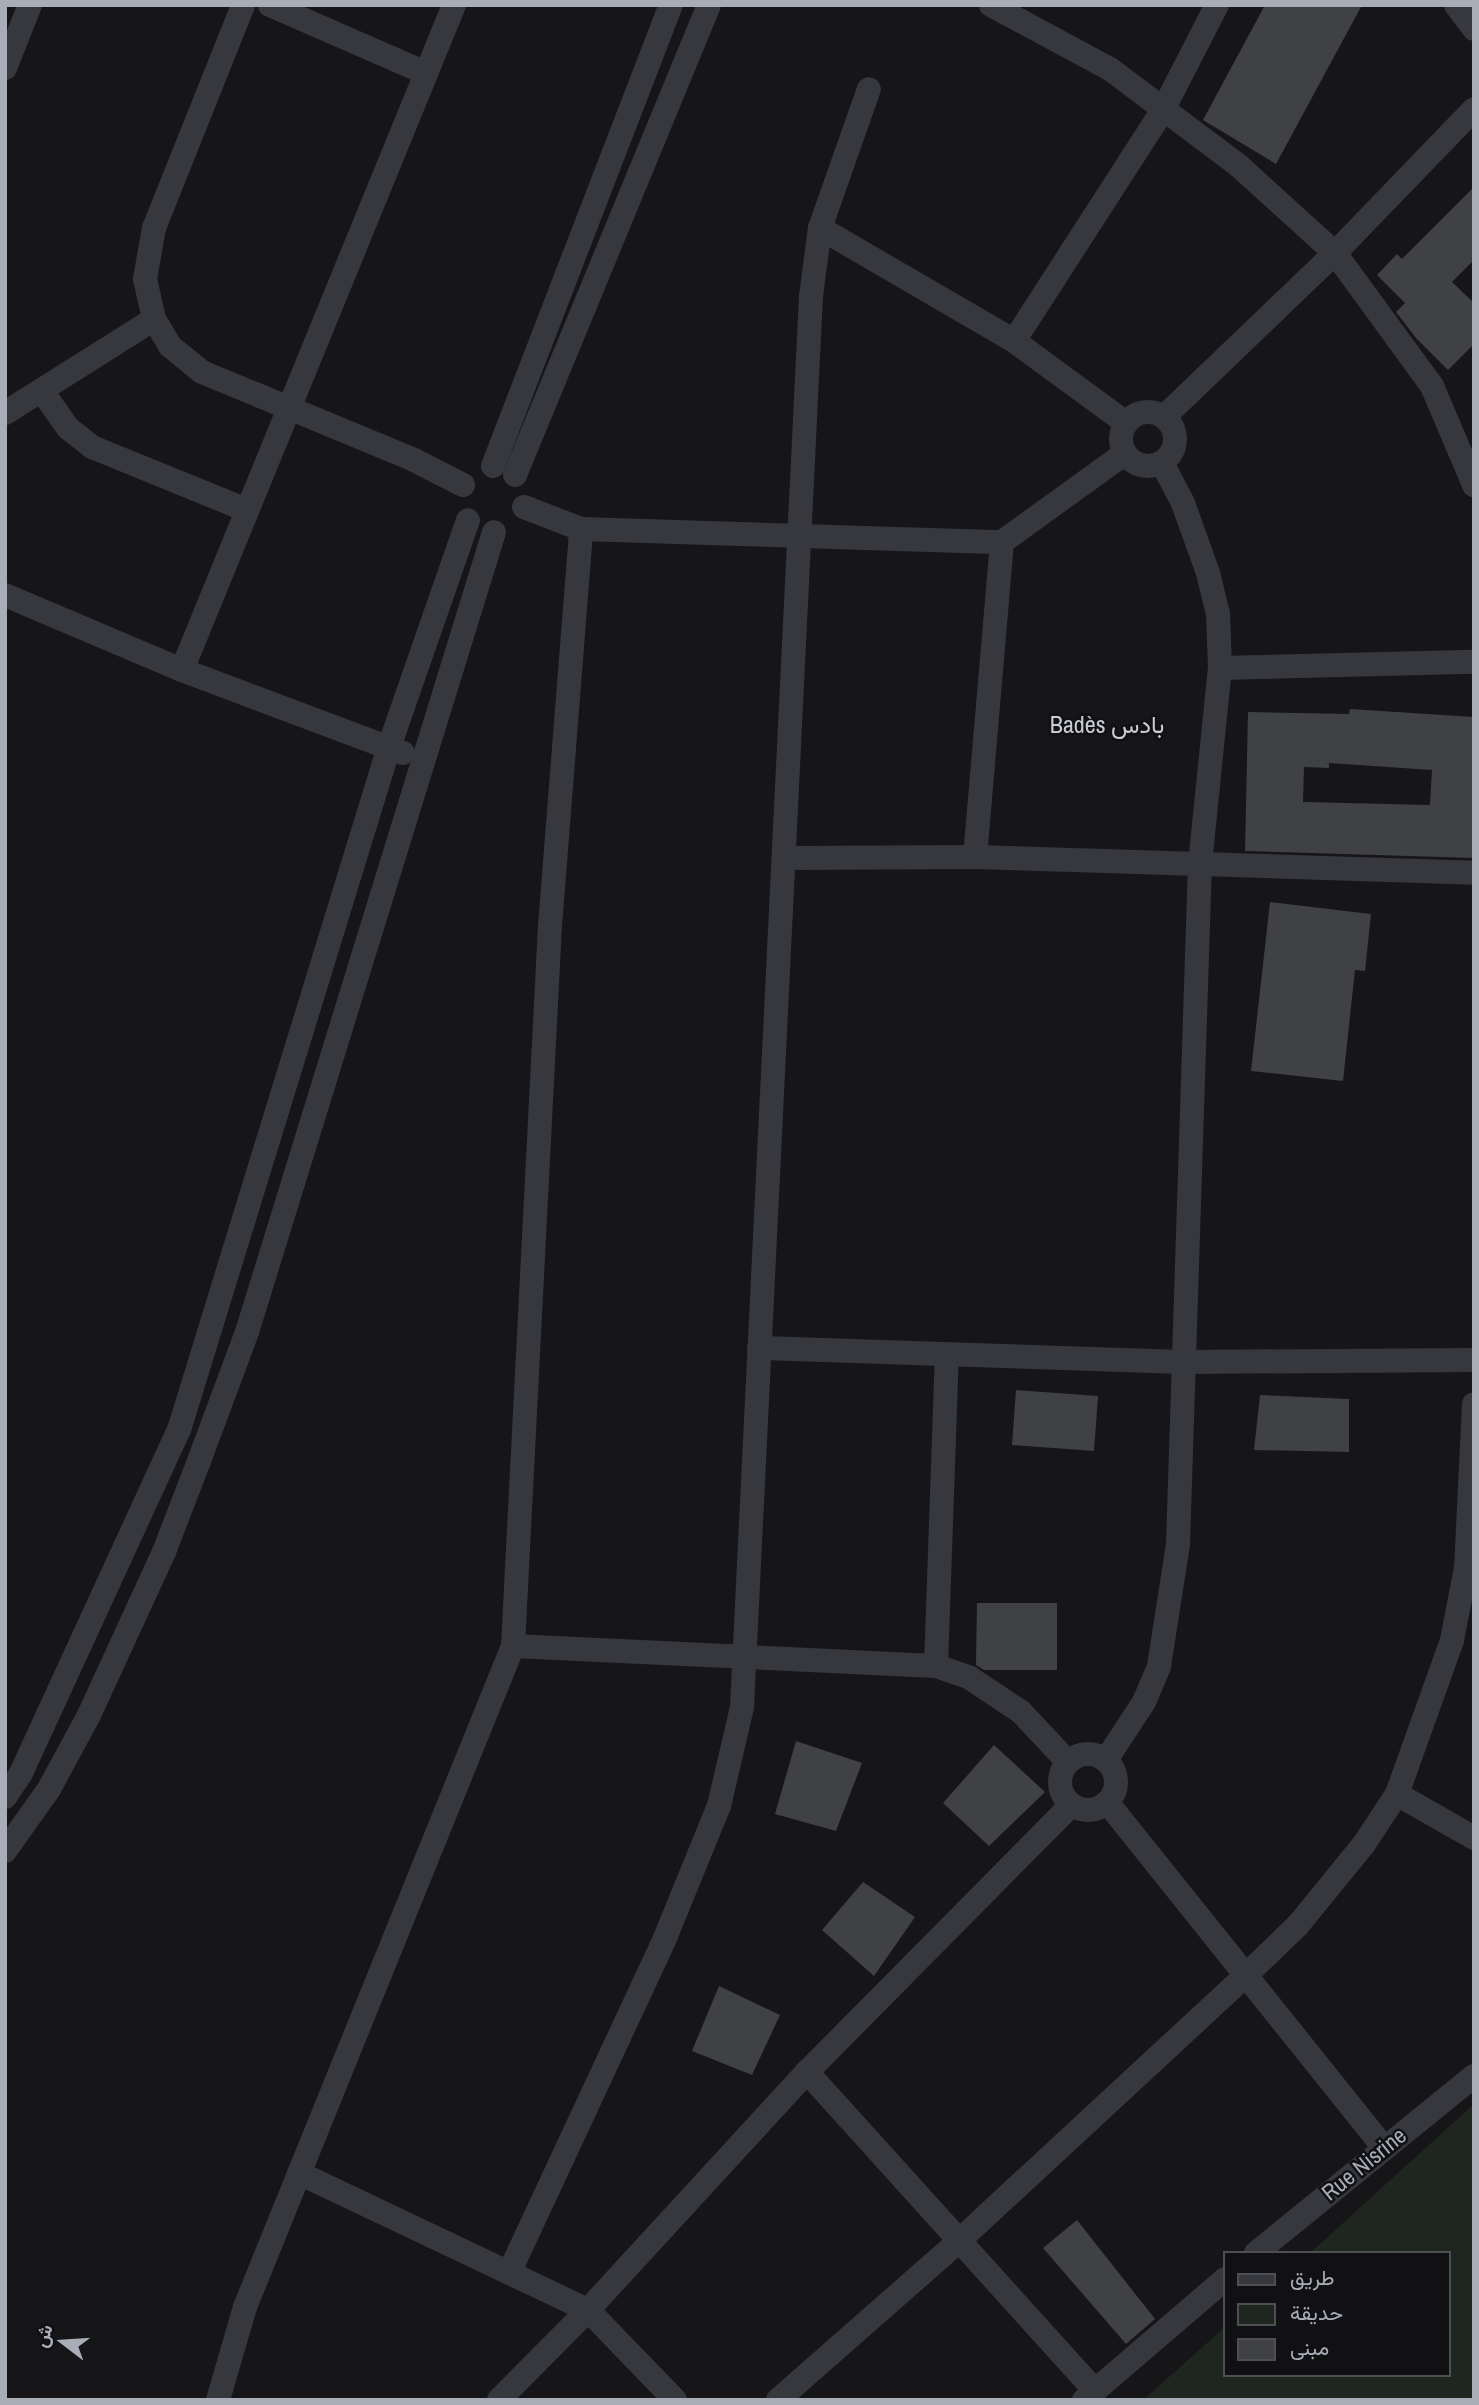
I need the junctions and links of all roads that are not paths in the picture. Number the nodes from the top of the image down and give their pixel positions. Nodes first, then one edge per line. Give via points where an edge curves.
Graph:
1 (30, 5) edge
2 (243, 5) edge
3 (270, 5) edge
4 (454, 5) edge
5 (671, 5) edge
6 (709, 5) edge
7 (990, 5) edge
8 (1217, 5) edge
9 (1456, 5) edge
10 (1474, 29) edge
11 (5, 68) edge
12 (426, 73) junction
13 (869, 89) dead end
14 (1164, 108) junction
15 (1474, 109) edge
16 (616, 147) junction
17 (646, 160) junction
18 (820, 228) junction
19 (1335, 253) junction
20 (154, 319) junction
21 (1014, 341) junction
22 (42, 391) junction
23 (290, 407) junction
24 (5, 413) edge
25 (1164, 417) junction
26 (1126, 423) junction
27 (1465, 437) edge
28 (1124, 454) junction
29 (1162, 463) junction
30 (504, 470) junction
31 (463, 485) junction
32 (1474, 485) edge
33 (524, 507) junction
34 (246, 510) junction
35 (468, 520) junction
36 (581, 529) junction
37 (494, 532) junction
38 (802, 533) junction
39 (1002, 542) junction
40 (5, 594) edge
41 (1474, 662) edge
42 (1220, 668) junction
43 (182, 670) junction
44 (389, 747) junction
45 (420, 759) junction
46 (787, 858) junction
47 (975, 858) junction
48 (1200, 864) junction
49 (1474, 873) edge
50 (759, 1348) junction
51 (947, 1356) junction
52 (1474, 1360) edge
53 (1182, 1362) junction
54 (1474, 1404) edge
55 (1470, 1569) edge
56 (513, 1646) junction
57 (747, 1659) junction
58 (936, 1666) junction
59 (1106, 1760) junction
60 (1068, 1762) junction
61 (1397, 1794) junction
62 (5, 1797) edge
63 (1107, 1802) junction
64 (1071, 1805) junction
65 (1474, 1838) edge
66 (5, 1851) edge
67 (1244, 1977) junction
68 (807, 2072) junction
69 (1474, 2076) edge
70 (1383, 2147) junction
71 (299, 2173) junction
72 (961, 2239) junction
73 (1258, 2251) edge
74 (509, 2273) junction
75 (1224, 2280) edge
76 (588, 2310) junction
77 (1090, 2395) edge
78 (218, 2400) edge
79 (499, 2400) edge
80 (675, 2400) edge
81 (778, 2400) edge

1 - 11 street
2 - 20 street via 154,228 145,279
3 - 12 street
4 - 12 street
5 - 16 street
6 - 17 street
7 - 14 street via 1110,69
8 - 14 street
9 - 10 street
12 - 23 street
13 - 18 street
14 - 19 street via 1239,166
14 - 21 street
15 - 19 street
16 - 17 street
16 - 30 street
17 - 30 street
18 - 21 street
18 - 38 street via 811,296
19 - 25 street
19 - 27 street
20 - 22 street
20 - 23 street via 184,361
21 - 26 street
22 - 24 street
22 - 34 street via 68,428 92,447
23 - 31 street
23 - 34 street
25 - 26 street via 1144,412
25 - 29 street via 1175,435 1170,456
26 - 28 street via 1121,433
27 - 32 street
28 - 29 street via 1141,466
28 - 39 street
29 - 42 street via 1183,503 1208,573 1218,614
30 - 31 street via 475,471
30 - 33 street via 524,490
31 - 35 street via 460,497
33 - 36 street
33 - 37 street via 507,528
34 - 43 street
35 - 37 street
35 - 44 street
36 - 38 street
36 - 56 street via 550,926
37 - 45 street
38 - 39 street
38 - 46 street
39 - 47 street
40 - 43 street
41 - 42 street
42 - 48 street
43 - 44 street
44 - 45 street
44 - 62 street via 179,1430 21,1773
45 - 66 street via 247,1332 199,1461 164,1552 89,1715 49,1789
46 - 47 street
46 - 50 street
47 - 48 street
48 - 49 street
48 - 53 street
50 - 51 street
50 - 57 street
51 - 53 street
51 - 58 street
52 - 53 street
53 - 59 street via 1181,1491 1170,1610 1159,1666 1144,1702
54 - 55 street
55 - 61 street via 1434,1700
56 - 57 street
56 - 71 street
57 - 58 street
57 - 74 street via 734,1758 719,1807 666,1938
58 - 60 street via 970,1678 1021,1712
59 - 60 street via 1086,1754
59 - 63 street via 1115,1785
60 - 64 street via 1060,1789
61 - 65 street
61 - 67 street via 1333,1886
63 - 64 street via 1089,1810
63 - 67 street
64 - 68 street
67 - 70 street
67 - 72 street
68 - 72 street
68 - 76 street
69 - 70 street, Rue Nisrine
70 - 73 street, Rue Nisrine
71 - 74 street
71 - 78 street via 245,2307
72 - 77 street
72 - 81 street
74 - 76 street
75 - 77 street
76 - 79 street
76 - 80 street

